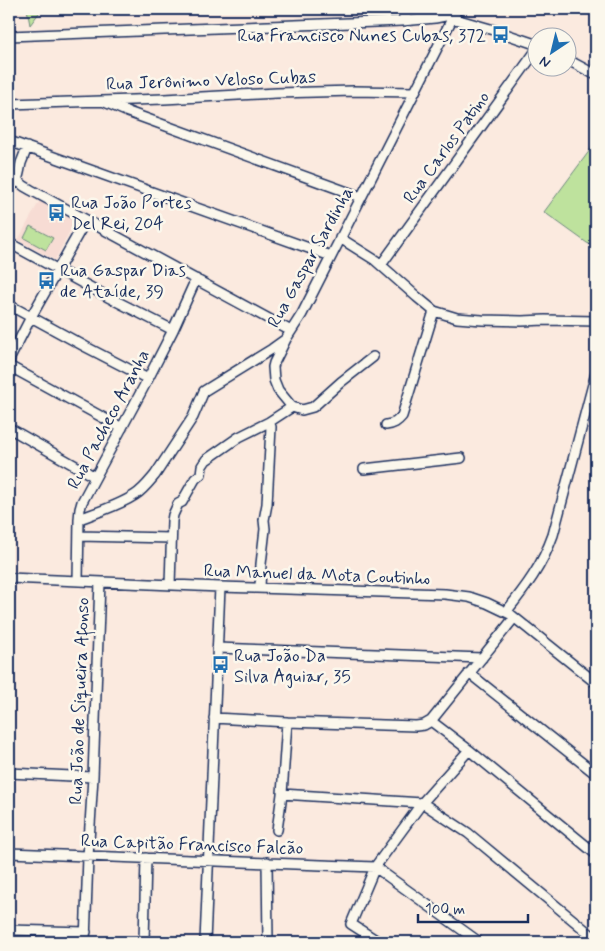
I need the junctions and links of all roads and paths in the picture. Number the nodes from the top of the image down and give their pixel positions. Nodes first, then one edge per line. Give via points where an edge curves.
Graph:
1 (408, 9) edge
2 (432, 9) edge
3 (457, 9) edge
4 (449, 17) junction
5 (402, 21) junction
6 (9, 36) edge
7 (528, 43) edge
8 (528, 61) edge
9 (578, 65) edge
10 (596, 75) edge
11 (414, 92) junction
12 (100, 100) junction
13 (9, 104) edge
14 (9, 141) edge
15 (27, 147) junction
16 (17, 180) junction
17 (9, 187) edge
18 (361, 197) junction
19 (86, 220) junction
20 (340, 238) junction
21 (9, 243) edge
22 (331, 256) junction
23 (382, 265) junction
24 (58, 270) junction
25 (196, 279) junction
26 (9, 305) edge
27 (434, 311) junction
28 (31, 317) junction
29 (596, 321) edge
30 (173, 330) junction
31 (291, 331) junction
32 (286, 339) junction
33 (374, 357) dead end
34 (9, 360) edge
35 (9, 366) edge
36 (596, 373) edge
37 (148, 379) junction
38 (292, 407) junction
39 (269, 422) junction
40 (386, 424) dead end
41 (9, 428) edge
42 (122, 428) junction
43 (461, 458) dead end
44 (364, 469) dead end
45 (95, 477) junction
46 (79, 519) junction
47 (79, 536) junction
48 (171, 538) junction
49 (9, 578) edge
50 (78, 581) junction
51 (100, 582) junction
52 (170, 585) junction
53 (220, 587) junction
54 (260, 588) junction
55 (510, 615) junction
56 (218, 648) junction
57 (482, 658) junction
58 (469, 673) junction
59 (596, 683) edge
60 (214, 718) junction
61 (431, 721) junction
62 (287, 722) junction
63 (469, 750) junction
64 (9, 773) edge
65 (596, 774) edge
66 (92, 777) junction
67 (282, 794) junction
68 (422, 803) junction
69 (277, 830) dead end
70 (9, 853) edge
71 (596, 854) edge
72 (88, 857) junction
73 (146, 858) junction
74 (208, 861) junction
75 (267, 862) junction
76 (375, 867) junction
77 (9, 930) edge
78 (86, 932) junction
79 (596, 939) edge
80 (85, 942) edge
81 (144, 942) edge
82 (205, 942) edge
83 (268, 942) edge
84 (379, 942) edge
85 (479, 942) edge

1 - 5 street
2 - 4 street
3 - 4 street, Rua Gaspar Sardinha
4 - 5 street
4 - 7 street
4 - 11 street, Rua Gaspar Sardinha
5 - 6 street
8 - 23 street, Rua Carlos Patino
9 - 10 street
11 - 12 street, Rua Jerônimo Veloso Cubas via 345,91
11 - 18 street, Rua Gaspar Sardinha
12 - 13 street, Rua Jerônimo Veloso Cubas
12 - 18 street
14 - 15 street
15 - 16 street
15 - 22 street
16 - 17 street
16 - 19 street
18 - 20 street, Rua Gaspar Sardinha
19 - 24 street
19 - 25 street
20 - 22 street, Rua Gaspar Sardinha
20 - 23 street
21 - 24 street
22 - 31 street, Rua Gaspar Sardinha
23 - 27 street
24 - 28 street
24 - 30 street
25 - 30 street, Rua Pacheco Aranha
25 - 31 street
26 - 28 street
27 - 29 street via 457,318 482,320
27 - 40 street via 402,416 394,424
28 - 34 street
28 - 37 street
30 - 37 street, Rua Pacheco Aranha
31 - 32 street, Rua Gaspar Sardinha
32 - 38 street via 273,367 278,390
32 - 46 street, Rua Gaspar Sardinha via 204,391 193,417 148,484 114,506
33 - 38 street via 314,406 302,410
35 - 42 street
36 - 55 street via 547,551
37 - 42 street, Rua Pacheco Aranha
38 - 39 street
39 - 48 street via 239,437 206,460 201,474 178,504
39 - 54 street
41 - 45 street
42 - 45 street, Rua Pacheco Aranha
43 - 44 street
45 - 46 street, Rua Pacheco Aranha via 82,502
46 - 47 street, Rua Pacheco Aranha
47 - 48 street
47 - 50 street, Rua Pacheco Aranha
48 - 52 street
49 - 50 street, Rua Manuel da Mota Coutinho
50 - 51 street, Rua Manuel da Mota Coutinho
51 - 52 street, Rua Manuel da Mota Coutinho
51 - 66 street, Rua João de Siqueira Afonso
52 - 53 street, Rua Manuel da Mota Coutinho
53 - 54 street, Rua Manuel da Mota Coutinho
53 - 56 street
54 - 55 street, Rua Manuel da Mota Coutinho via 445,594 469,597
55 - 57 street
55 - 59 street, Rua Manuel da Mota Coutinho
56 - 57 street
56 - 60 street
57 - 58 street
58 - 61 street
58 - 65 street
60 - 62 street
60 - 74 street
61 - 62 street via 416,726
61 - 63 street
62 - 67 street
63 - 68 street
63 - 71 street
64 - 66 street
66 - 72 street, Rua João de Siqueira Afonso
67 - 68 street
67 - 69 street
68 - 76 street
68 - 79 street via 468,833
70 - 72 street, Rua Capitão Francisco Falcão
72 - 73 street, Rua Capitão Francisco Falcão
72 - 78 street, Rua João de Siqueira Afonso
73 - 74 street, Rua Capitão Francisco Falcão
73 - 81 street
74 - 75 street, Rua Capitão Francisco Falcão
74 - 82 street
75 - 76 street, Rua Capitão Francisco Falcão
75 - 83 street
76 - 84 street via 351,924
76 - 85 street
77 - 78 street
78 - 80 street, Rua João de Siqueira Afonso

